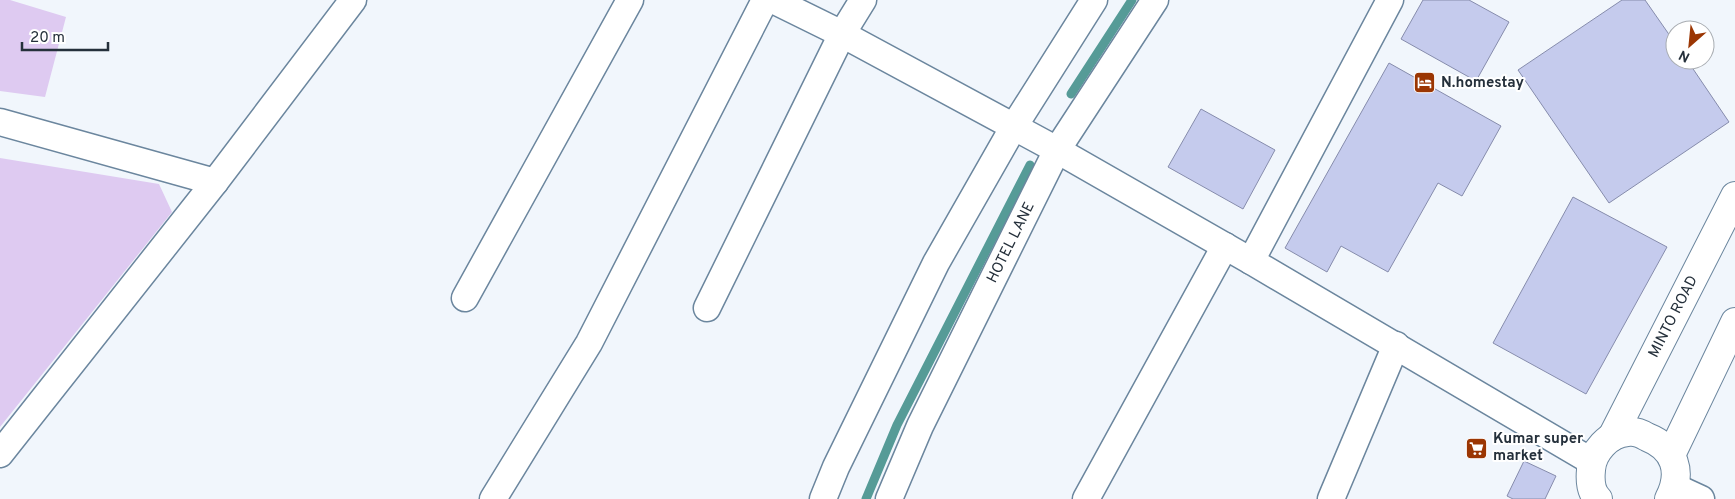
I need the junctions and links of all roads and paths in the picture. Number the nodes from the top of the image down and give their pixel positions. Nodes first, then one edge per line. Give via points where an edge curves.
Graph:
1 (353, 0) edge
2 (630, 0) edge
3 (765, 0) edge
4 (773, 0) edge
5 (863, 0) edge
6 (1094, 0) edge
7 (1155, 0) edge
8 (1390, 0) edge
9 (842, 34) junction
10 (0, 122) edge
11 (1014, 128) junction
12 (1057, 150) junction
13 (215, 182) junction
14 (1735, 196) edge
15 (1224, 246) junction
16 (1251, 261) junction
17 (465, 298) dead end
18 (707, 308) dead end
19 (1735, 322) edge
20 (1396, 345) junction
21 (1612, 437) junction
22 (0, 454) edge
23 (1671, 454) junction
24 (1591, 461) junction
25 (1672, 493) edge
26 (1596, 498) edge
27 (493, 499) edge
28 (823, 499) edge
29 (889, 499) edge
30 (1086, 499) edge
31 (1332, 499) edge
32 (1701, 499) edge

1 - 13 street
2 - 17 street
3 - 27 street via 589,343
4 - 9 street
5 - 9 street
6 - 11 street
7 - 12 street, HOTEL LANE
8 - 16 street
9 - 11 street
9 - 18 street
10 - 13 street
11 - 12 street
11 - 28 street via 936,263
12 - 15 street
12 - 29 street, HOTEL LANE via 920,426
13 - 22 street
14 - 21 street, MINTO ROAD
15 - 16 street
15 - 30 street
16 - 20 street
19 - 23 street
20 - 24 street
20 - 31 street
21 - 23 street via 1628,432 1642,434 1661,442
21 - 24 street, MINTO ROAD via 1599,448
23 - 25 street via 1676,471
24 - 26 street via 1590,480
25 - 32 street

